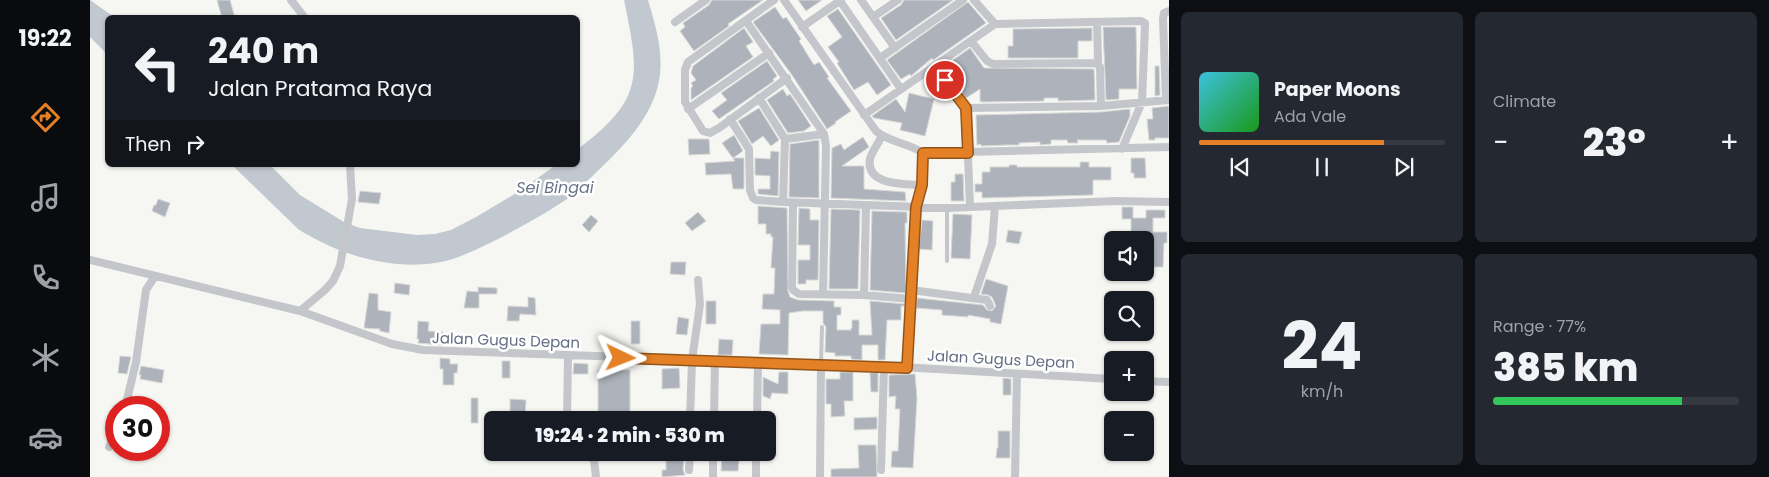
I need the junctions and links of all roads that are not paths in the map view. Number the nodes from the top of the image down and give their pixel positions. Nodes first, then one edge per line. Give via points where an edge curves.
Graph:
1 (291, 0) edge
2 (690, 0) edge
3 (706, 0) edge
4 (774, 0) edge
5 (784, 0) edge
6 (841, 0) edge
7 (861, 0) edge
8 (898, 0) edge
9 (964, 0) edge
10 (974, 0) edge
11 (696, 7) junction
12 (1169, 11) edge
13 (303, 15) edge
14 (873, 17) junction
15 (746, 21) junction
16 (675, 22) dead end
17 (1097, 22) junction
18 (995, 24) junction
19 (802, 27) junction
20 (971, 41) junction
21 (895, 48) junction
22 (769, 53) junction
23 (880, 58) junction
24 (1097, 63) junction
25 (935, 66) junction
26 (787, 78) junction
27 (901, 89) junction
28 (759, 98) junction
29 (1168, 100) edge
30 (1142, 102) junction
31 (1101, 106) junction
32 (966, 108) junction
33 (688, 109) junction
34 (864, 115) junction
35 (730, 119) junction
36 (824, 134) junction
37 (882, 135) junction
38 (785, 139) junction
39 (1169, 147) edge
40 (1122, 149) junction
41 (923, 153) junction
42 (968, 153) junction
43 (350, 167) edge
44 (922, 185) junction
45 (783, 202) junction
46 (1169, 202) edge
47 (793, 203) junction
48 (825, 204) junction
49 (866, 206) junction
50 (995, 206) junction
51 (916, 207) junction
52 (970, 207) junction
53 (947, 208) junction
54 (90, 260) edge
55 (947, 261) dead end
56 (155, 276) junction
57 (698, 280) dead end
58 (911, 290) junction
59 (823, 294) junction
60 (864, 295) junction
61 (974, 297) junction
62 (911, 299) junction
63 (990, 306) dead end
64 (300, 311) junction
65 (822, 327) dead end
66 (568, 356) junction
67 (692, 360) junction
68 (715, 360) junction
69 (758, 362) junction
70 (821, 364) junction
71 (884, 366) junction
72 (907, 368) junction
73 (1017, 374) junction
74 (1104, 379) edge
75 (1154, 381) edge
76 (1169, 382) edge
77 (127, 396) edge
78 (567, 411) edge
79 (690, 411) edge
80 (714, 411) edge
81 (757, 411) edge
82 (594, 461) edge
83 (690, 461) edge
84 (713, 461) edge
85 (756, 461) edge
86 (689, 470) dead end
87 (881, 470) dead end
88 (596, 477) edge
89 (713, 477) edge
90 (756, 477) edge
91 (820, 477) edge
92 (1015, 477) edge

1 - 13 street
2 - 11 street
3 - 11 street
4 - 15 street
5 - 19 street
6 - 19 street
6 - 23 street
7 - 14 street
8 - 14 street
9 - 21 street
10 - 18 street
11 - 16 street
12 - 29 street via 1164,12 1163,19
14 - 21 street
15 - 22 street
15 - 33 street via 686,64 684,100
17 - 18 street
17 - 24 street
17 - 30 street via 1145,23
18 - 20 street
19 - 34 street
20 - 24 street via 987,62 993,64
20 - 25 street
21 - 23 street
22 - 26 street
22 - 33 street
23 - 27 street
24 - 31 street via 1100,67
25 - 27 street
25 - 32 street
26 - 28 street
26 - 36 street
27 - 34 street
28 - 35 street
28 - 38 street
29 - 30 street
30 - 31 street
30 - 40 street
31 - 32 street
32 - 42 street
33 - 35 street via 706,133
34 - 37 street
35 - 45 street via 749,149 753,198
36 - 38 street
36 - 48 street
37 - 41 street
37 - 44 street via 870,158 872,172 882,180
38 - 45 street
39 - 40 street
40 - 42 street
41 - 42 street
41 - 44 street
42 - 52 street
43 - 64 street via 349,218 340,266 329,286
44 - 51 street
45 - 47 street
46 - 50 street
47 - 48 street
47 - 59 street via 793,290 799,294
48 - 49 street
48 - 59 street
49 - 51 street
49 - 60 street
50 - 52 street
50 - 61 street via 992,244
51 - 53 street
51 - 58 street
52 - 53 street
53 - 55 lane
54 - 56 street, Jalan Gugus Depan
56 - 64 street, Jalan Gugus Depan
56 - 77 street via 146,290 136,362
57 - 67 street via 700,304
58 - 61 street
58 - 62 street
59 - 60 street
60 - 62 street
61 - 63 street via 987,300
62 - 72 street
64 - 66 street, Jalan Gugus Depan via 407,348
65 - 70 lane
66 - 67 street, Jalan Gugus Depan
66 - 78 street
67 - 68 street, Jalan Gugus Depan
67 - 79 street
68 - 69 street, Jalan Gugus Depan
68 - 80 street
69 - 70 street, Jalan Gugus Depan
69 - 81 street
70 - 71 street, Jalan Gugus Depan
70 - 91 street
71 - 72 street, Jalan Gugus Depan
71 - 87 street
72 - 73 street, Jalan Gugus Depan
73 - 74 street, Jalan Gugus Depan
73 - 92 street
75 - 76 street
82 - 88 street
83 - 86 street
84 - 89 street
85 - 90 street

